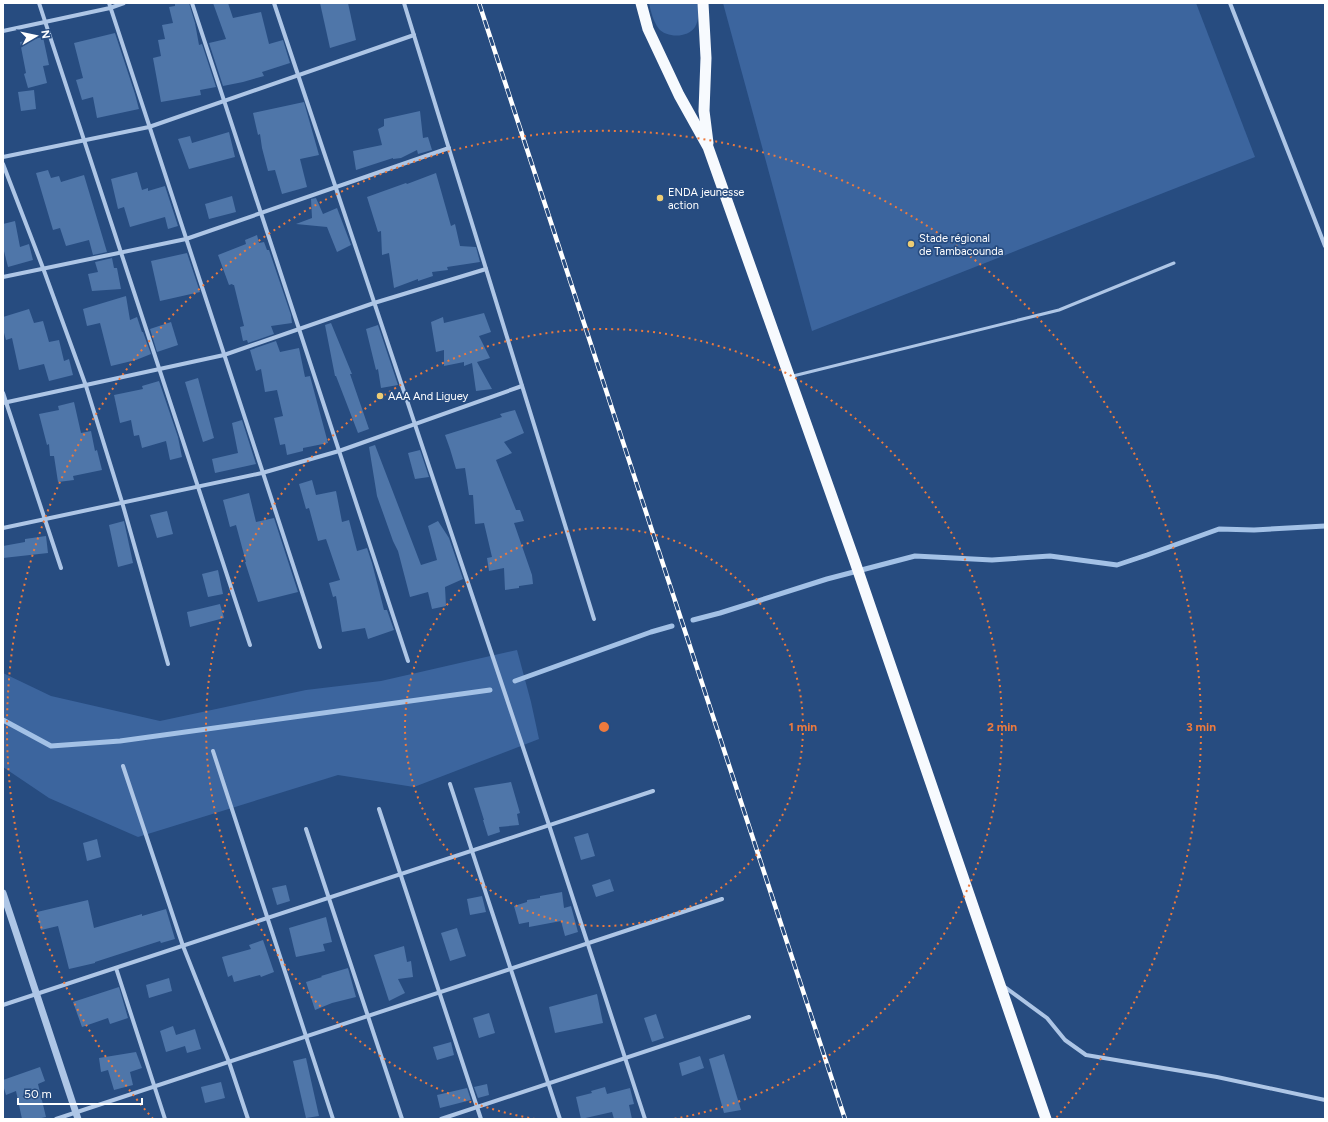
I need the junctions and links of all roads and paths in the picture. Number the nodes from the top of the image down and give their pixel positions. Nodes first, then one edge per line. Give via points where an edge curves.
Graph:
1 (39, 3) edge
2 (108, 3) edge
3 (124, 3) edge
4 (192, 3) edge
5 (274, 3) edge
6 (404, 3) edge
7 (641, 3) edge
8 (703, 3) edge
9 (1230, 3) edge
10 (110, 8) junction
11 (45, 22) junction
12 (3, 30) edge
13 (414, 35) junction
14 (298, 75) junction
15 (224, 100) junction
16 (149, 126) junction
17 (84, 140) junction
18 (708, 147) junction
19 (449, 148) junction
20 (3, 157) edge
21 (3, 164) edge
22 (336, 187) junction
23 (261, 213) junction
24 (186, 239) junction
25 (1325, 246) edge
26 (121, 253) junction
27 (1174, 263) dead end
28 (43, 268) junction
29 (486, 270) junction
30 (3, 277) edge
31 (374, 302) junction
32 (299, 329) junction
33 (224, 355) junction
34 (160, 369) junction
35 (789, 377) junction
36 (86, 386) junction
37 (522, 386) junction
38 (3, 393) edge
39 (5, 403) edge
40 (414, 423) junction
41 (338, 451) junction
42 (262, 473) junction
43 (198, 486) junction
44 (122, 502) junction
45 (45, 519) junction
46 (3, 528) edge
47 (61, 568) dead end
48 (594, 619) dead end
49 (250, 645) dead end
50 (320, 647) dead end
51 (408, 661) dead end
52 (168, 664) dead end
53 (212, 751) dead end
54 (123, 766) dead end
55 (450, 784) dead end
56 (653, 791) dead end
57 (379, 809) dead end
58 (549, 825) junction
59 (306, 829) dead end
60 (472, 850) junction
61 (401, 874) junction
62 (3, 893) edge
63 (329, 898) junction
64 (722, 899) dead end
65 (268, 919) junction
66 (587, 943) junction
67 (183, 946) junction
68 (116, 968) junction
69 (511, 969) junction
70 (999, 982) junction
71 (439, 992) junction
72 (36, 994) junction
73 (3, 1005) edge
74 (368, 1016) junction
75 (749, 1017) dead end
76 (306, 1037) junction
77 (625, 1058) junction
78 (229, 1062) junction
79 (549, 1084) junction
80 (154, 1086) junction
81 (1325, 1100) edge
82 (477, 1107) junction
83 (77, 1116) edge
84 (56, 1119) edge
85 (165, 1119) edge
86 (248, 1119) edge
87 (333, 1119) edge
88 (402, 1119) edge
89 (441, 1119) edge
90 (481, 1119) edge
91 (560, 1119) edge
92 (645, 1119) edge
93 (1046, 1119) edge

1 - 11 street
2 - 10 street
3 - 10 street
4 - 15 street
5 - 14 street
6 - 13 street
7 - 18 highway via 648,29 679,95
8 - 18 highway via 706,58 704,111
9 - 25 street
10 - 11 street
10 - 16 street
11 - 12 street
11 - 17 street
13 - 14 street
13 - 19 street
14 - 15 street
14 - 22 street
15 - 16 street
15 - 23 street
16 - 17 street
16 - 24 street
17 - 20 street
17 - 26 street
18 - 35 highway
19 - 22 street
19 - 29 street
21 - 28 street
22 - 23 street
22 - 31 street
23 - 24 street
23 - 32 street
24 - 26 street
24 - 33 street
26 - 28 street
26 - 34 street
27 - 35 lane via 1059,310
28 - 30 street
28 - 36 street
29 - 31 street
29 - 37 street
31 - 32 street
31 - 40 street
32 - 33 street
32 - 41 street
33 - 34 street
33 - 42 street
34 - 36 street
34 - 43 street
35 - 70 highway
36 - 39 street
36 - 44 street
37 - 40 street
37 - 48 street
38 - 39 street
39 - 45 street
40 - 41 street
40 - 58 street
41 - 42 street
41 - 51 street
42 - 43 street
42 - 50 street
43 - 44 street
43 - 49 street
44 - 45 street
44 - 52 street
45 - 46 street
45 - 47 street
53 - 65 street
54 - 67 street
55 - 60 street
56 - 58 street
57 - 61 street
58 - 60 street
58 - 66 street
59 - 63 street
60 - 61 street
60 - 69 street
61 - 63 street
61 - 71 street
62 - 72 street
63 - 65 street
63 - 74 street
64 - 66 street
65 - 67 street
65 - 76 street
66 - 69 street
66 - 77 street
67 - 68 street
67 - 78 street
68 - 72 street
68 - 80 street
69 - 71 street
69 - 79 street
70 - 81 street via 1047,1018 1065,1040 1086,1055 1217,1077
70 - 93 highway
71 - 74 street
71 - 82 street
72 - 73 street
72 - 83 street
74 - 76 street
74 - 88 street
75 - 77 street
76 - 78 street
76 - 87 street
77 - 79 street
77 - 92 street
78 - 80 street
78 - 86 street
79 - 82 street
79 - 91 street
80 - 83 street
80 - 85 street
82 - 89 street
82 - 90 street
83 - 84 street

